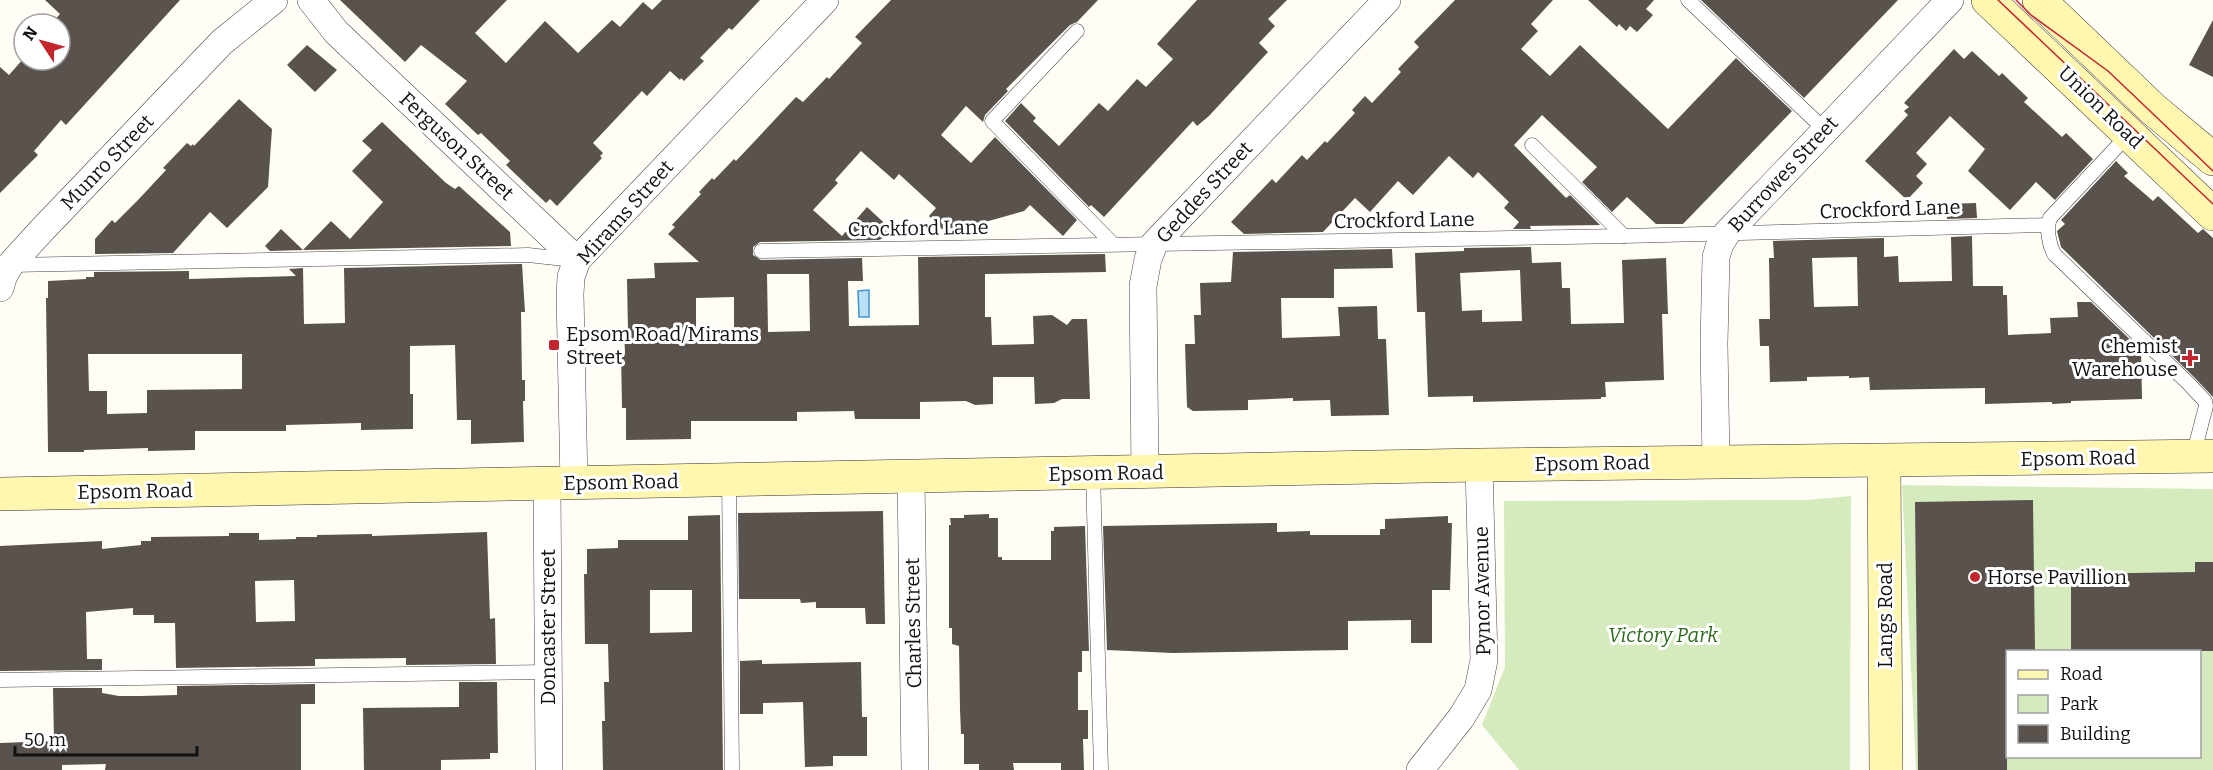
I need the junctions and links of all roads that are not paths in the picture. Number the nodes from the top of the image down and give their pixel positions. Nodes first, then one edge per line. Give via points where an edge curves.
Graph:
1 (250, 0) edge
2 (275, 0) edge
3 (289, 0) edge
4 (311, 0) edge
5 (825, 0) edge
6 (1387, 0) edge
7 (1688, 0) edge
8 (1950, 0) edge
9 (1988, 0) edge
10 (2039, 0) edge
11 (1077, 31) dead end
12 (336, 32) junction
13 (222, 42) junction
14 (2153, 109) junction
15 (1825, 130) junction
16 (2129, 134) junction
17 (1532, 145) dead end
18 (2213, 159) edge
19 (2213, 214) edge
20 (2048, 225) junction
21 (1727, 233) junction
22 (1624, 236) junction
23 (1113, 244) junction
24 (1154, 244) junction
25 (761, 251) dead end
26 (577, 260) junction
27 (3, 273) edge
28 (2203, 456) edge
29 (1716, 461) junction
30 (1884, 461) junction
31 (1479, 465) junction
32 (1145, 472) junction
33 (1093, 473) junction
34 (911, 476) junction
35 (729, 479) junction
36 (561, 484) junction
37 (0, 494) edge
38 (547, 672) junction
39 (0, 680) edge
40 (549, 770) edge
41 (732, 770) edge
42 (915, 770) edge
43 (1101, 770) edge
44 (1420, 770) edge
45 (1886, 770) edge

1 - 13 street, Munro Street
2 - 3 street
2 - 13 street, Munro Street
3 - 12 street, Ferguson Street
4 - 12 street, Ferguson Street
5 - 26 street, Mirams Street
6 - 24 street, Geddes Street
7 - 15 lane
8 - 15 street, Burrowes Street
9 - 16 main road, Union Road
10 - 14 main road, Union Road
11 - 23 lane via 992,121
12 - 26 street, Ferguson Street
13 - 27 street, Munro Street
14 - 16 main road
14 - 18 main road, Union Road
15 - 21 street, Burrowes Street
16 - 19 main road, Union Road
16 - 20 lane via 2054,213
17 - 22 lane
20 - 21 lane, Crockford Lane
20 - 28 lane via 2054,254 2205,401
21 - 22 lane, Crockford Lane
21 - 29 street, Burrowes Street via 1716,256
22 - 24 lane, Crockford Lane
23 - 24 lane, Crockford Lane
23 - 25 lane, Crockford Lane
24 - 32 street, Geddes Street via 1143,286
26 - 27 lane via 528,255
26 - 36 street, Mirams Street via 571,277
28 - 30 main road, Epsom Road
29 - 30 main road, Epsom Road
29 - 31 main road, Epsom Road
30 - 45 main road, Langs Road
31 - 32 main road, Epsom Road
31 - 44 street, Pynor Avenue via 1484,660 1478,690
32 - 33 main road, Epsom Road
33 - 34 main road, Epsom Road
33 - 43 lane
34 - 35 main road, Epsom Road
34 - 42 street, Charles Street
35 - 36 main road, Epsom Road
35 - 41 lane
36 - 37 main road, Epsom Road
36 - 38 street, Doncaster Street
38 - 39 lane
38 - 40 street, Doncaster Street

